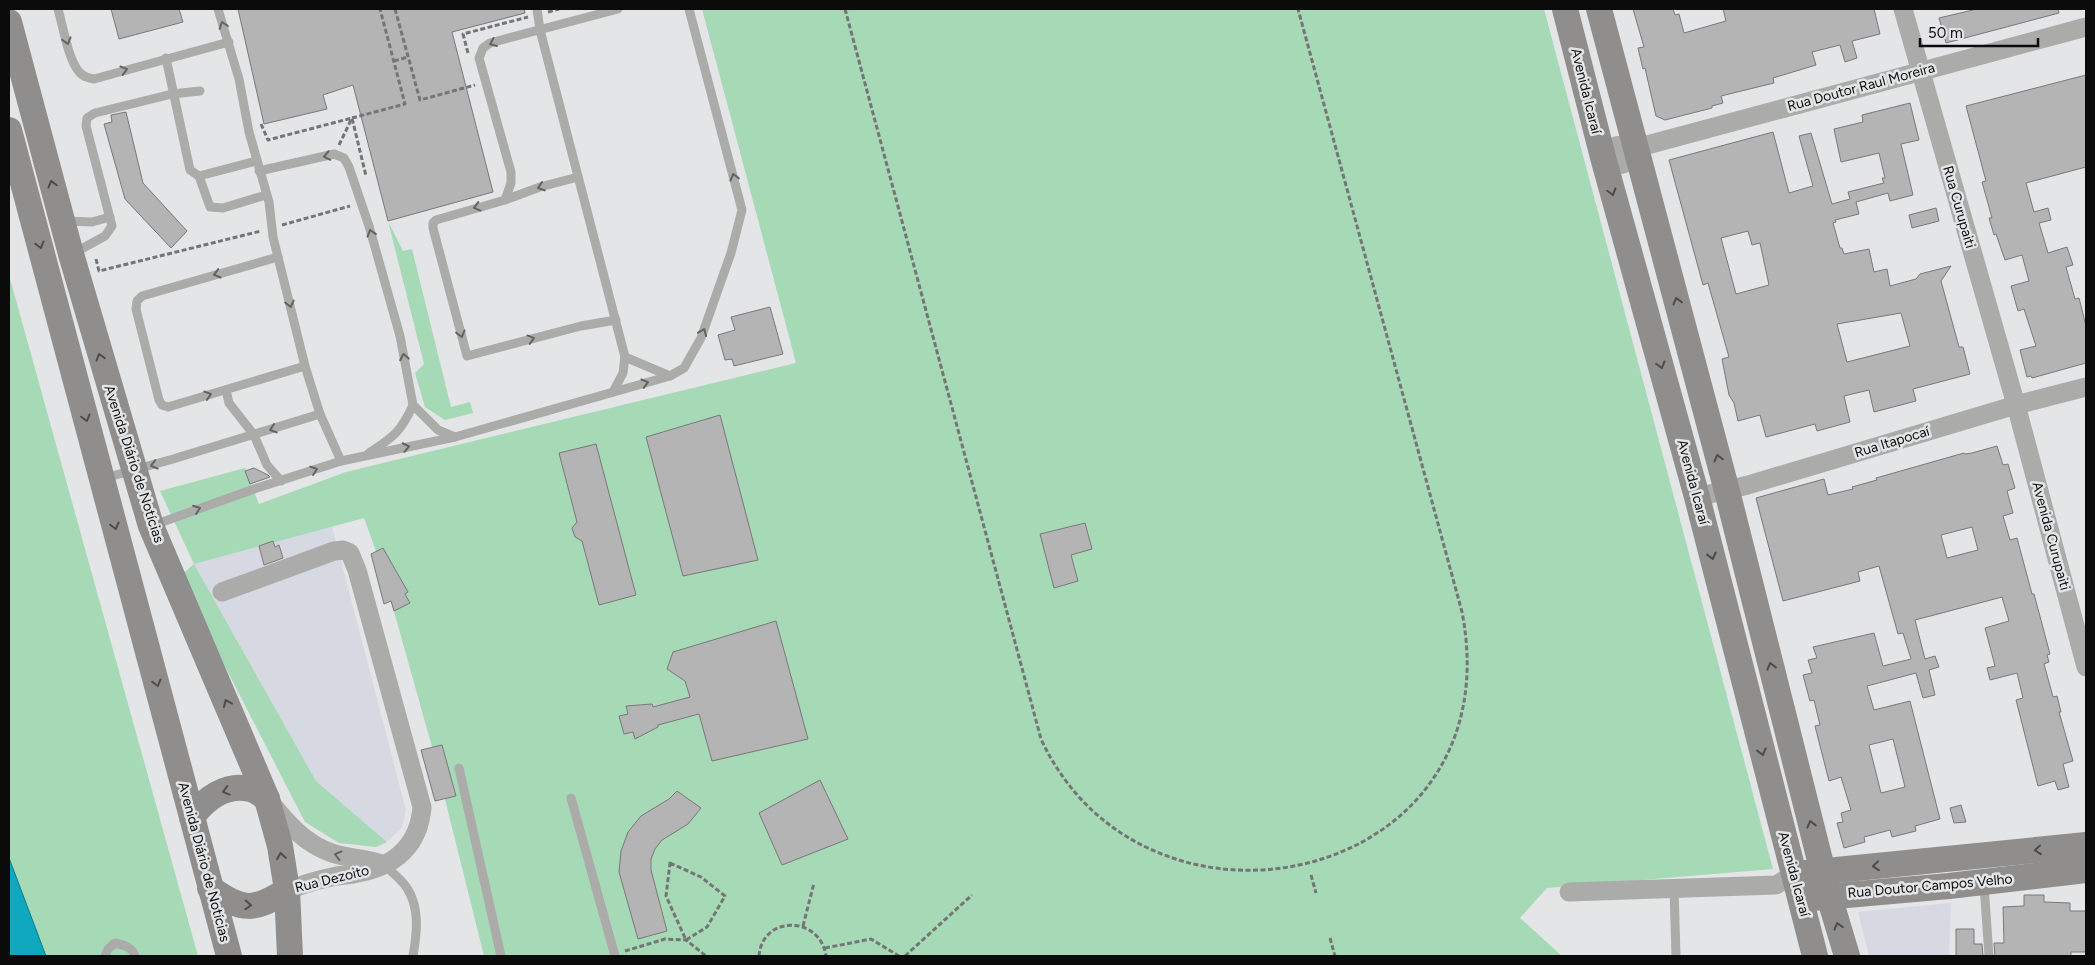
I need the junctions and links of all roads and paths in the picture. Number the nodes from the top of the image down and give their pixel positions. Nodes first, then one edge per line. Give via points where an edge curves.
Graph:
1 (58, 9) edge
2 (218, 9) edge
3 (380, 9) edge
4 (395, 9) edge
5 (537, 9) edge
6 (618, 9) edge
7 (689, 9) edge
8 (845, 9) edge
9 (1298, 9) edge
10 (1566, 9) edge
11 (1903, 9) edge
12 (1602, 11) edge
13 (9, 22) edge
14 (2086, 26) edge
15 (540, 30) junction
16 (229, 42) junction
17 (408, 57) junction
18 (166, 58) junction
19 (394, 60) junction
20 (1921, 71) junction
21 (466, 88) dead end
22 (200, 90) dead end
23 (172, 94) junction
24 (9, 130) edge
25 (1636, 148) junction
26 (334, 154) junction
27 (256, 161) junction
28 (1604, 161) junction
29 (259, 171) junction
30 (199, 176) junction
31 (578, 177) junction
32 (267, 198) junction
33 (505, 200) junction
34 (110, 217) junction
35 (62, 220) junction
36 (70, 254) junction
37 (278, 256) junction
38 (616, 320) junction
39 (625, 357) junction
40 (305, 366) junction
41 (670, 376) junction
42 (2086, 387) edge
43 (226, 390) junction
44 (613, 392) junction
45 (2016, 404) junction
46 (413, 405) junction
47 (320, 414) junction
48 (254, 435) junction
49 (455, 437) junction
50 (366, 456) junction
51 (341, 461) junction
52 (134, 471) junction
53 (102, 479) junction
54 (281, 481) junction
55 (1727, 491) junction
56 (1697, 497) junction
57 (151, 526) junction
58 (222, 592) dead end
59 (2086, 666) edge
60 (1049, 759) dead end
61 (459, 768) dead end
62 (1424, 795) dead end
63 (571, 798) dead end
64 (267, 799) junction
65 (192, 817) junction
66 (2086, 845) edge
67 (385, 866) junction
68 (2086, 870) edge
69 (1318, 872) dead end
70 (1311, 875) junction
71 (1304, 876) dead end
72 (1785, 879) junction
73 (1984, 882) junction
74 (814, 883) dead end
75 (1826, 884) junction
76 (210, 888) junction
77 (1674, 888) junction
78 (287, 890) junction
79 (1570, 892) dead end
80 (1316, 893) dead end
81 (972, 896) dead end
82 (1800, 899) junction
83 (803, 926) junction
84 (1330, 938) dead end
85 (686, 940) junction
86 (825, 948) junction
87 (615, 955) edge
88 (105, 956) edge
89 (135, 956) edge
90 (229, 956) edge
91 (290, 956) edge
92 (413, 956) edge
93 (501, 956) edge
94 (706, 956) edge
95 (759, 956) edge
96 (826, 956) edge
97 (899, 956) edge
98 (905, 956) edge
99 (1335, 956) edge
100 (1676, 956) edge
101 (1815, 956) edge
102 (1847, 956) edge
103 (1989, 956) edge

1 -> 18 lane via 73,63 85,77 94,79
16 -> 2 lane
3 - 19 path
4 - 17 path
5 - 15 lane
6 - 15 lane
41 -> 7 lane via 684,368 701,338 731,253 742,210
8 - 60 path via 1038,729
9 - 62 path via 1466,634 1468,678 1460,722 1444,763
10 - 28 main road, Avenida Icaraí
11 - 20 street, Rua Curupaiti
12 - 25 main road, Avenida Icaraí
35 -> 13 main road, Avenida Diário de Notícias
14 - 20 street, Rua Doutor Raul Moreira
15 - 31 lane
15 -> 33 lane via 490,42 479,58 511,172
16 - 18 lane
16 - 27 lane
17 - 19 path
17 - 21 path via 420,100
18 - 23 lane
19 - 26 path via 405,104 352,118
20 - 25 street, Rua Doutor Raul Moreira
20 - 45 street, Rua Curupaiti
22 - 23 lane
23 - 30 lane via 190,170
23 - 34 lane via 87,118 86,126
24 -> 53 main road, Avenida Diário de Notícias
25 - 28 street, Rua Doutor Raul Moreira via 1623,144 1615,146 1608,150
55 -> 25 main road, Avenida Icaraí
26 -> 29 lane
46 -> 26 lane via 400,336 369,226 349,167 344,158
27 - 29 lane
27 - 30 lane
28 -> 56 main road, Avenida Icaraí
29 - 32 lane
30 - 32 lane via 210,208
31 -> 33 lane
31 - 38 lane
32 - 37 lane
33 -> 38 lane via 433,223 467,356
34 - 35 lane via 92,222
34 - 36 lane via 112,226 105,236
35 - 36 main road, Avenida Diário de Notícias
52 -> 36 main road, Avenida Diário de Notícias
37 -> 40 lane
37 -> 43 lane via 142,296 137,301 136,309 162,405 168,407
38 - 39 lane
39 - 41 lane
39 - 44 lane via 623,373
40 - 43 lane
40 - 47 lane
44 -> 41 lane
42 - 45 street, Rua Itapocaí
43 - 48 lane via 229,404
44 - 49 lane
45 - 55 street, Rua Itapocaí
45 - 59 street, Avenida Curupaiti
46 - 49 lane via 438,430
46 - 50 lane via 404,426
47 -> 48 lane
47 - 51 lane
48 -> 52 lane
48 - 54 lane via 267,465
50 -> 49 lane
50 - 51 lane
54 -> 51 lane
52 - 53 lane
52 - 57 main road, Avenida Diário de Notícias
53 -> 65 main road, Avenida Diário de Notícias
57 -> 54 lane
55 - 56 street, Rua Itapocaí
75 -> 55 main road, Avenida Icaraí
56 -> 72 main road, Avenida Icaraí
64 -> 57 main road, Avenida Diário de Notícias
58 - 67 street via 334,551 350,553 422,807 421,823 414,837 402,854
61 - 93 lane
63 - 87 lane
64 -> 65 main road via 252,789 228,790 208,799
67 -> 64 street, Rua Dezoito via 330,853 295,832
78 -> 64 main road, Avenida Diário de Notícias via 280,846
65 - 76 main road, Avenida Diário de Notícias
66 -> 75 main road, Rua Doutor Campos Velho
67 - 78 street, Rua Dezoito
67 - 92 lane via 407,887 414,906 416,938
68 - 73 main road, Rua Doutor Campos Velho
69 - 70 path
70 - 71 path
70 - 80 path
72 - 75 main road, Rua Doutor Campos Velho
72 - 77 street, Rua Doutor Campos Velho
72 - 82 main road, Avenida Icaraí
73 - 75 main road, Rua Doutor Campos Velho
73 - 103 lane
74 - 83 path
75 - 82 main road, Rua Doutor Campos Velho
102 -> 75 main road, Avenida Icaraí
76 -> 78 main road via 230,900 251,906 264,904
76 - 90 main road, Avenida Diário de Notícias
77 - 79 street, Rua Doutor Campos Velho
77 - 100 lane
78 - 91 main road, Avenida Diário de Notícias
81 - 98 path
82 - 101 main road, Avenida Icaraí
83 - 86 path via 816,935
83 - 95 path via 781,927 771,932
84 - 99 path
85 - 85 path via 666,896 670,862 701,877 725,896 707,927
85 - 87 path via 665,939
85 - 94 path
86 - 96 path
86 - 97 path via 871,939
88 - 89 lane via 115,943 124,945

